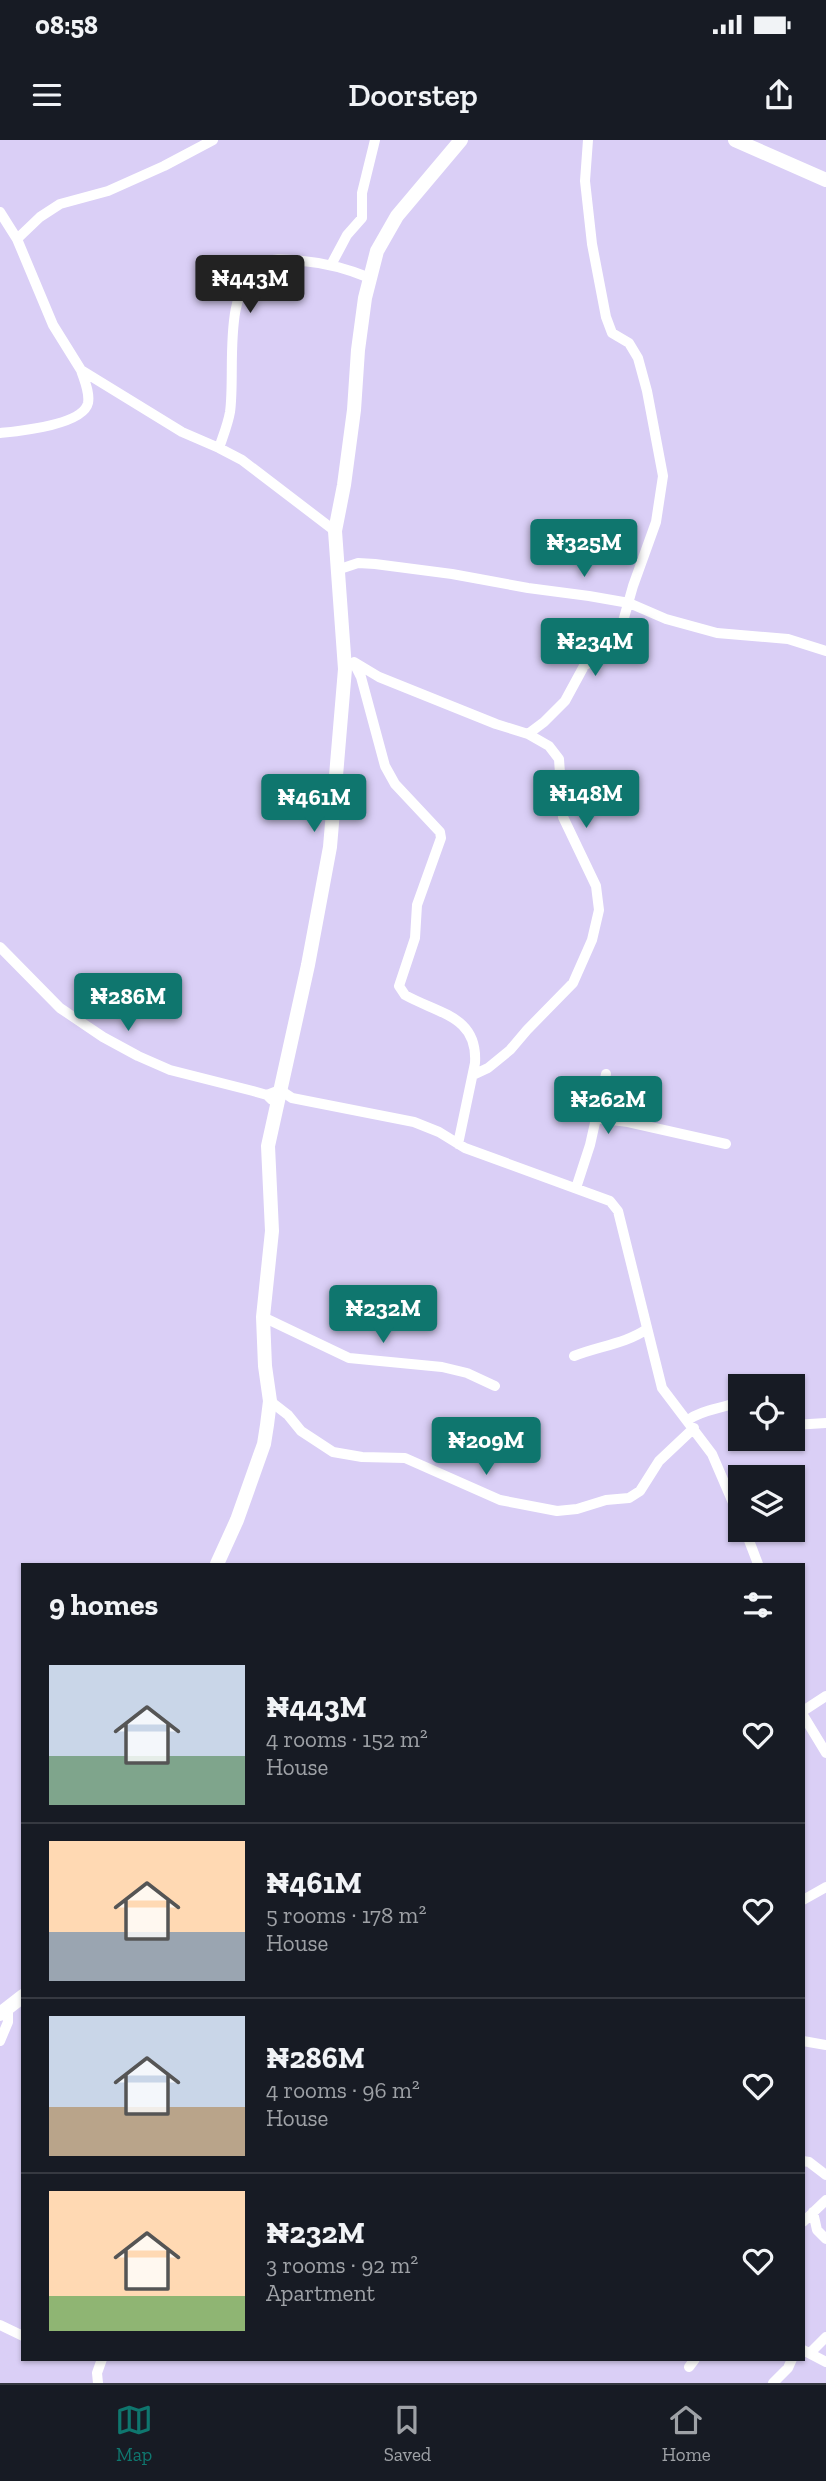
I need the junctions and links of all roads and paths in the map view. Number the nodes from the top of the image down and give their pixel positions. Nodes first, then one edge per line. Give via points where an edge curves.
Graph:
1 (213, 140) edge
2 (374, 140) edge
3 (461, 140) edge
4 (588, 140) edge
5 (735, 140) edge
6 (826, 180) edge
7 (0, 212) edge
8 (17, 239) junction
9 (331, 265) junction
10 (370, 278) junction
11 (81, 370) junction
12 (0, 433) edge
13 (219, 447) junction
14 (335, 531) junction
15 (337, 570) junction
16 (629, 603) junction
17 (342, 645) junction
18 (826, 651) edge
19 (354, 662) junction
20 (528, 734) junction
21 (0, 947) edge
22 (606, 1074) dead end
23 (473, 1075) junction
24 (275, 1097) junction
25 (596, 1118) junction
26 (458, 1144) junction
27 (726, 1144) dead end
28 (576, 1188) junction
29 (263, 1317) junction
30 (648, 1329) junction
31 (573, 1356) dead end
32 (495, 1386) dead end
33 (270, 1401) junction
34 (728, 1405) edge
35 (826, 1423) edge
36 (691, 1424) junction
37 (805, 1424) edge
38 (728, 1491) edge
39 (750, 1542) edge
40 (217, 1563) edge
41 (758, 1563) edge
42 (826, 1696) edge
43 (805, 1712) edge
44 (805, 1717) edge
45 (826, 1754) edge
46 (826, 1887) edge
47 (805, 1899) edge
48 (21, 1997) edge
49 (4, 2010) edge
50 (0, 2041) edge
51 (805, 2041) edge
52 (826, 2045) edge
53 (805, 2161) edge
54 (826, 2175) edge
55 (826, 2200) edge
56 (813, 2213) junction
57 (805, 2220) edge
58 (826, 2239) edge
59 (0, 2325) edge
60 (19, 2335) edge
61 (826, 2337) edge
62 (807, 2352) edge
63 (101, 2361) edge
64 (791, 2361) edge
65 (826, 2362) edge
66 (98, 2383) edge
67 (773, 2383) edge

1 - 8 street via 108,191 60,204
2 - 9 street via 362,193 362,218
3 - 10 street via 397,216 377,251
4 - 16 street via 585,181 606,317 612,333 629,343 638,358 663,476 656,522
5 - 6 street
7 - 8 street
8 - 11 street via 54,325
9 - 10 street
9 - 13 street via 270,260 251,274 236,305 230,412
10 - 14 street
11 - 12 street via 88,404 84,411 44,427
11 - 13 street via 182,432
13 - 14 street
14 - 15 street
15 - 16 street via 375,564
15 - 17 street
16 - 18 street via 716,633 788,639
16 - 20 street via 618,639 584,666 565,701
17 - 19 street
17 - 24 street via 345,669 330,847 308,965
19 - 20 street via 379,677
19 - 23 street via 385,766 441,838 417,905 415,938 399,986 405,995 463,1023 476,1050
20 - 23 street via 549,746 559,759 563,817 596,886 599,910 573,983 510,1050
21 - 24 street via 60,1008 115,1044 170,1070
22 - 25 street
23 - 26 street
24 - 26 street via 414,1122
24 - 29 street via 268,1146 272,1231
25 - 27 street
25 - 28 street
26 - 28 street
28 - 30 street via 610,1201 618,1211
29 - 32 street via 349,1358 442,1367
29 - 33 street
30 - 31 street via 634,1338
30 - 36 street via 662,1388
33 - 36 street via 301,1431 333,1452 405,1458 500,1500 557,1511 629,1498 640,1491
33 - 40 street via 264,1444
34 - 36 street via 695,1415
35 - 37 street
36 - 38 street via 712,1454
39 - 41 street
42 - 43 street
44 - 45 street
46 - 47 street
48 - 49 street
49 - 50 street via 8,2022
51 - 52 street
53 - 54 street
55 - 56 street
56 - 57 street
56 - 58 street via 817,2230
59 - 60 street
61 - 62 street
62 - 65 street
63 - 66 street
64 - 67 street

